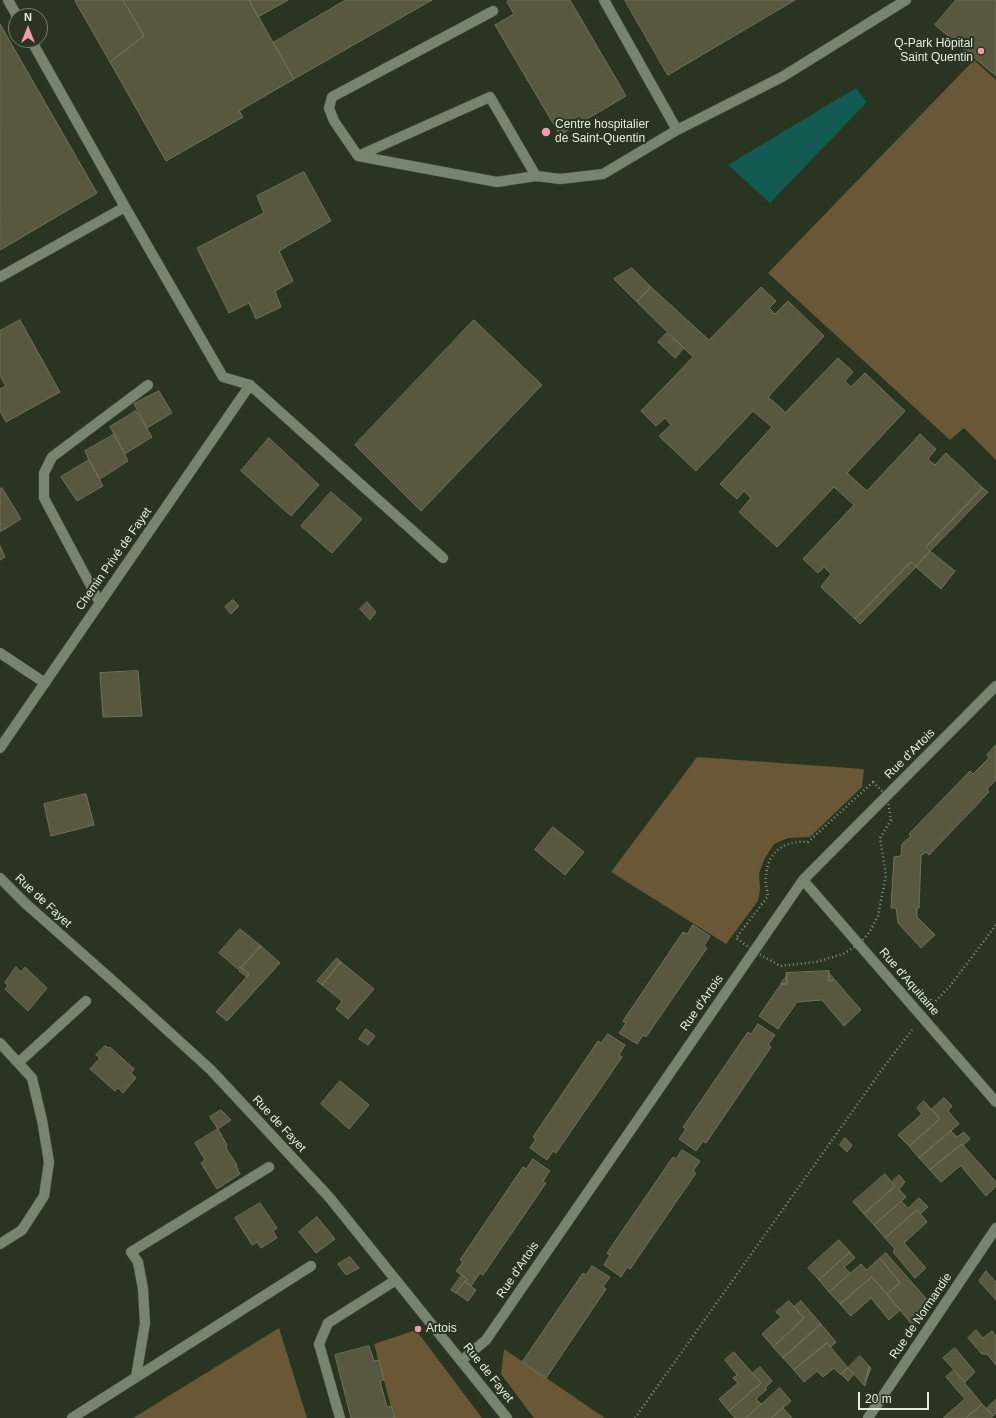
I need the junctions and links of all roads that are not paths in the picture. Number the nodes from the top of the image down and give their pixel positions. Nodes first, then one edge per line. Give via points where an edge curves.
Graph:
1 (604, 0) edge
2 (906, 0) edge
3 (493, 11) dead end
4 (35, 48) edge
5 (677, 130) junction
6 (358, 156) junction
7 (536, 176) junction
8 (125, 208) junction
9 (0, 277) edge
10 (148, 385) dead end
11 (250, 385) junction
12 (443, 558) dead end
13 (100, 603) junction
14 (0, 653) edge
15 (45, 683) junction
16 (996, 686) edge
17 (0, 748) edge
18 (0, 878) edge
19 (803, 880) junction
20 (86, 1001) dead end
21 (0, 1043) edge
22 (18, 1063) junction
23 (996, 1102) edge
24 (269, 1167) dead end
25 (996, 1228) edge
26 (0, 1244) edge
27 (311, 1266) dead end
28 (396, 1280) junction
29 (461, 1361) junction
30 (136, 1377) junction
31 (72, 1418) edge
32 (340, 1418) edge
33 (507, 1418) edge
34 (868, 1418) edge

1 - 5 street
2 - 5 street via 782,76
3 - 6 street via 332,97 329,108 334,121
4 - 8 street
5 - 7 street via 602,174 560,179
6 - 7 street via 497,182
6 - 7 street via 490,97
8 - 9 street
8 - 11 street via 223,377
10 - 13 street via 52,457 44,473 44,498
11 - 12 street
11 - 13 street, Chemin Privé de Fayet
13 - 15 street, Chemin Privé de Fayet
14 - 15 street
15 - 17 street, Chemin Privé de Fayet
16 - 19 street, Rue d'Artois
18 - 28 street, Rue de Fayet via 24,903 211,1070 329,1197
19 - 23 street, Rue d'Aquitaine
19 - 29 street, Rue d'Artois via 486,1340
20 - 22 street
21 - 22 street
22 - 26 street via 32,1078 49,1162 44,1196 22,1230
24 - 30 street via 131,1252 138,1262 145,1323
25 - 34 street, Rue de Normandie
27 - 30 street
28 - 29 street, Rue de Fayet
28 - 32 street via 328,1323 319,1344
29 - 33 street, Rue de Fayet
30 - 31 street

